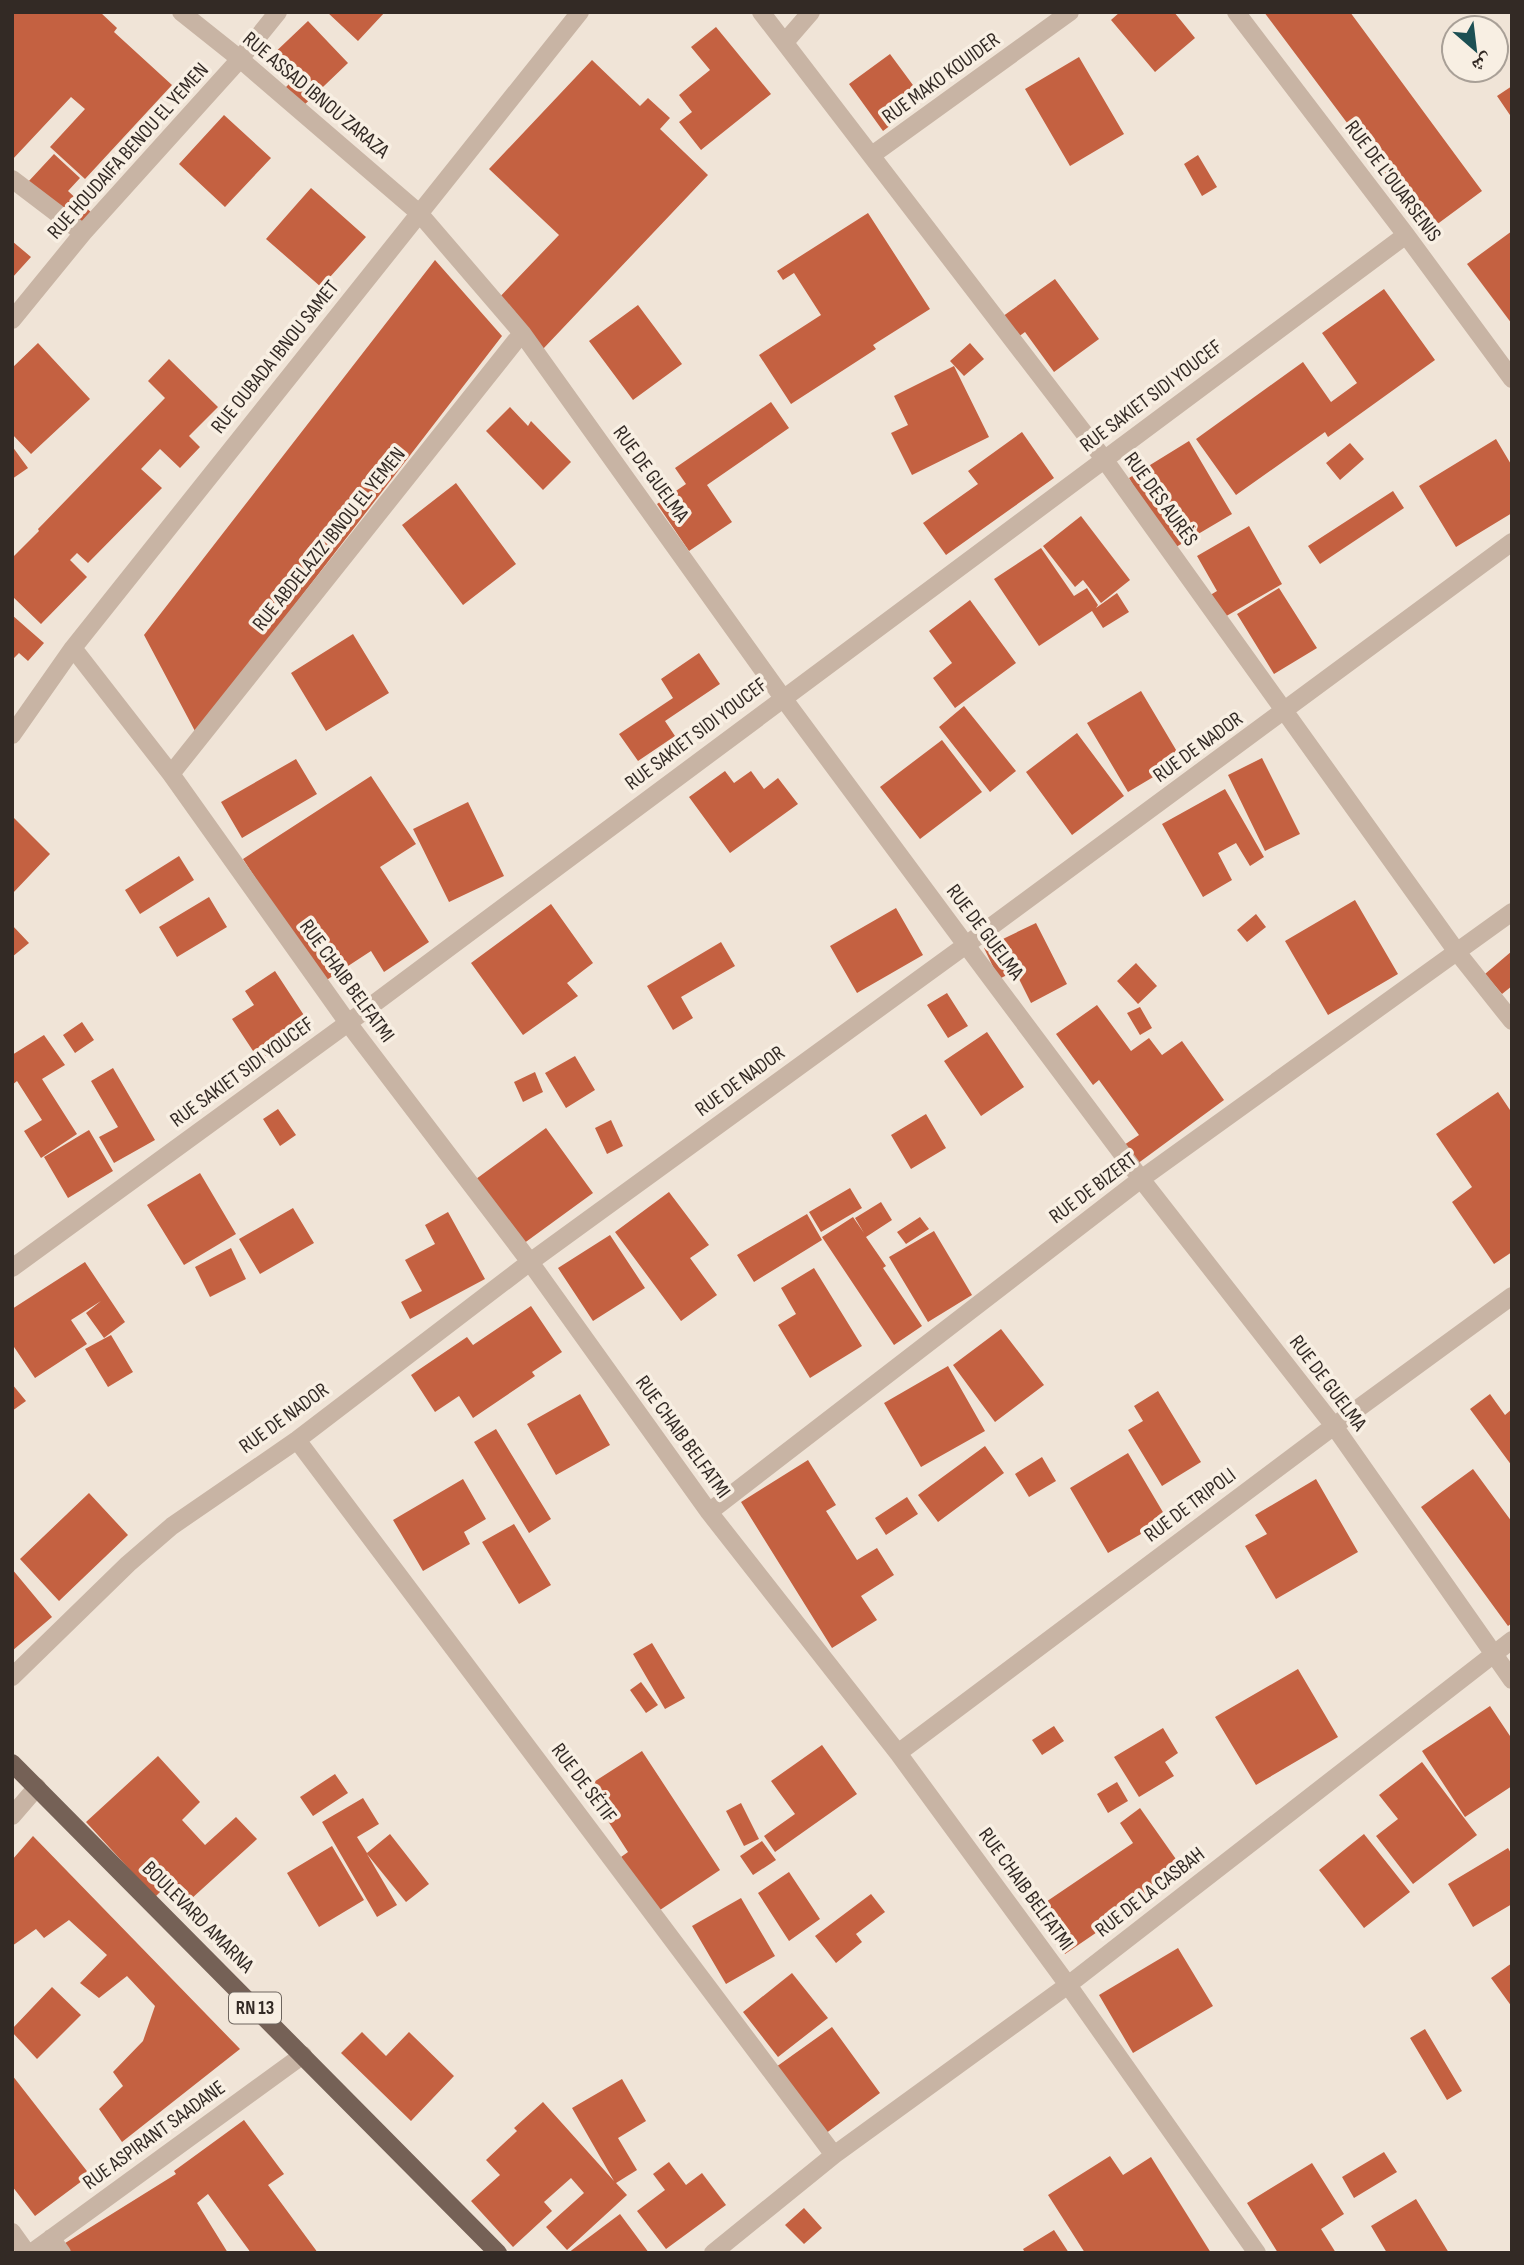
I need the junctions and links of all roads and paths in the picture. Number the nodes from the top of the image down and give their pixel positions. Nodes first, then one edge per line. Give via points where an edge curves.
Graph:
1 (181, 12) edge
2 (278, 12) edge
3 (580, 12) edge
4 (761, 12) edge
5 (811, 12) edge
6 (1070, 12) edge
7 (1236, 12) edge
8 (785, 41) junction
9 (240, 60) junction
10 (872, 155) junction
11 (12, 179) edge
12 (419, 213) junction
13 (83, 233) junction
14 (1406, 235) junction
15 (12, 320) edge
16 (522, 333) junction
17 (1512, 379) edge
18 (1104, 459) junction
19 (1512, 542) edge
20 (73, 648) junction
21 (783, 698) junction
22 (1285, 711) junction
23 (12, 735) edge
24 (171, 774) junction
25 (1512, 912) edge
26 (966, 945) junction
27 (1457, 952) junction
28 (1512, 1021) edge
29 (348, 1023) junction
30 (1141, 1180) junction
31 (530, 1262) junction
32 (12, 1268) edge
33 (1512, 1296) edge
34 (1334, 1426) junction
35 (297, 1440) junction
36 (709, 1512) junction
37 (1512, 1640) edge
38 (1492, 1654) junction
39 (12, 1677) edge
40 (1512, 1680) edge
41 (898, 1752) junction
42 (12, 1763) edge
43 (37, 1787) junction
44 (12, 1816) edge
45 (1068, 1985) junction
46 (303, 2055) junction
47 (834, 2155) junction
48 (12, 2232) edge
49 (51, 2238) junction
50 (29, 2253) edge
51 (62, 2253) edge
52 (498, 2253) edge
53 (713, 2253) edge
54 (1257, 2253) edge

1 - 9 street, RUE ASSAD IBNOU ZARAZA
2 - 9 street, RUE HOUDAIFA BENOU EL YEMEN
3 - 12 street, RUE OUBADA IBNOU SAMET
4 - 8 street, RUE DES AURÈS
5 - 8 street
6 - 10 street, RUE MAKO KOUIDER
7 - 14 street, RUE DE L'OUARSENIS
8 - 10 street, RUE DES AURÈS
9 - 12 street, RUE ASSAD IBNOU ZARAZA
9 - 13 street, RUE HOUDAIFA BENOU EL YEMEN
10 - 18 street, RUE DES AURÈS
11 - 13 street
12 - 16 street, RUE DE GUELMA
12 - 20 street, RUE OUBADA IBNOU SAMET
13 - 15 street, RUE HOUDAIFA BENOU EL YEMEN
14 - 17 street, RUE DE L'OUARSENIS
14 - 18 street, RUE SAKIET SIDI YOUCEF
16 - 21 street, RUE DE GUELMA
16 - 24 street, RUE ABDELAZIZ IBNOU EL YEMEN
18 - 21 street, RUE SAKIET SIDI YOUCEF
18 - 22 street, RUE DES AURÈS
19 - 22 street, RUE DE NADOR
20 - 23 street, RUE OUBADA IBNOU SAMET
20 - 24 street, RUE CHAIB BELFATMI
21 - 26 street, RUE DE GUELMA
21 - 29 street, RUE SAKIET SIDI YOUCEF
22 - 26 street, RUE DE NADOR
22 - 27 street, RUE DES AURÈS
24 - 29 street, RUE CHAIB BELFATMI
25 - 27 street, RUE DE BIZERT
26 - 30 street, RUE DE GUELMA
26 - 31 street, RUE DE NADOR
27 - 28 street, RUE DES AURÈS
27 - 30 street, RUE DE BIZERT
29 - 31 street, RUE CHAIB BELFATMI
29 - 32 street, RUE SAKIET SIDI YOUCEF
30 - 34 street, RUE DE GUELMA
30 - 36 street, RUE DE BIZERT
31 - 35 street, RUE DE NADOR
31 - 36 street, RUE CHAIB BELFATMI
33 - 34 street, RUE DE TRIPOLI
34 - 38 street, RUE DE GUELMA
34 - 41 street, RUE DE TRIPOLI
35 - 39 street, RUE DE NADOR via 172,1525
35 - 47 street, RUE DE SÉTIF
36 - 41 street, RUE CHAIB BELFATMI
37 - 38 street, RUE DE LA CASBAH
38 - 40 street, RUE DE GUELMA
38 - 45 street, RUE DE LA CASBAH
41 - 45 street, RUE CHAIB BELFATMI
42 - 43 main road, BOULEVARD AMARNA / RN 13
43 - 44 street
43 - 46 main road, BOULEVARD AMARNA / RN 13
45 - 47 street, RUE DE LA CASBAH
45 - 54 street, RUE CHAIB BELFATMI
46 - 49 street, RUE ASPIRANT SAADANE
46 - 52 main road, BOULEVARD AMARNA / RN 13
47 - 53 street, RUE DE LA CASBAH
48 - 50 street
49 - 50 street, RUE ASPIRANT SAADANE
49 - 51 street

